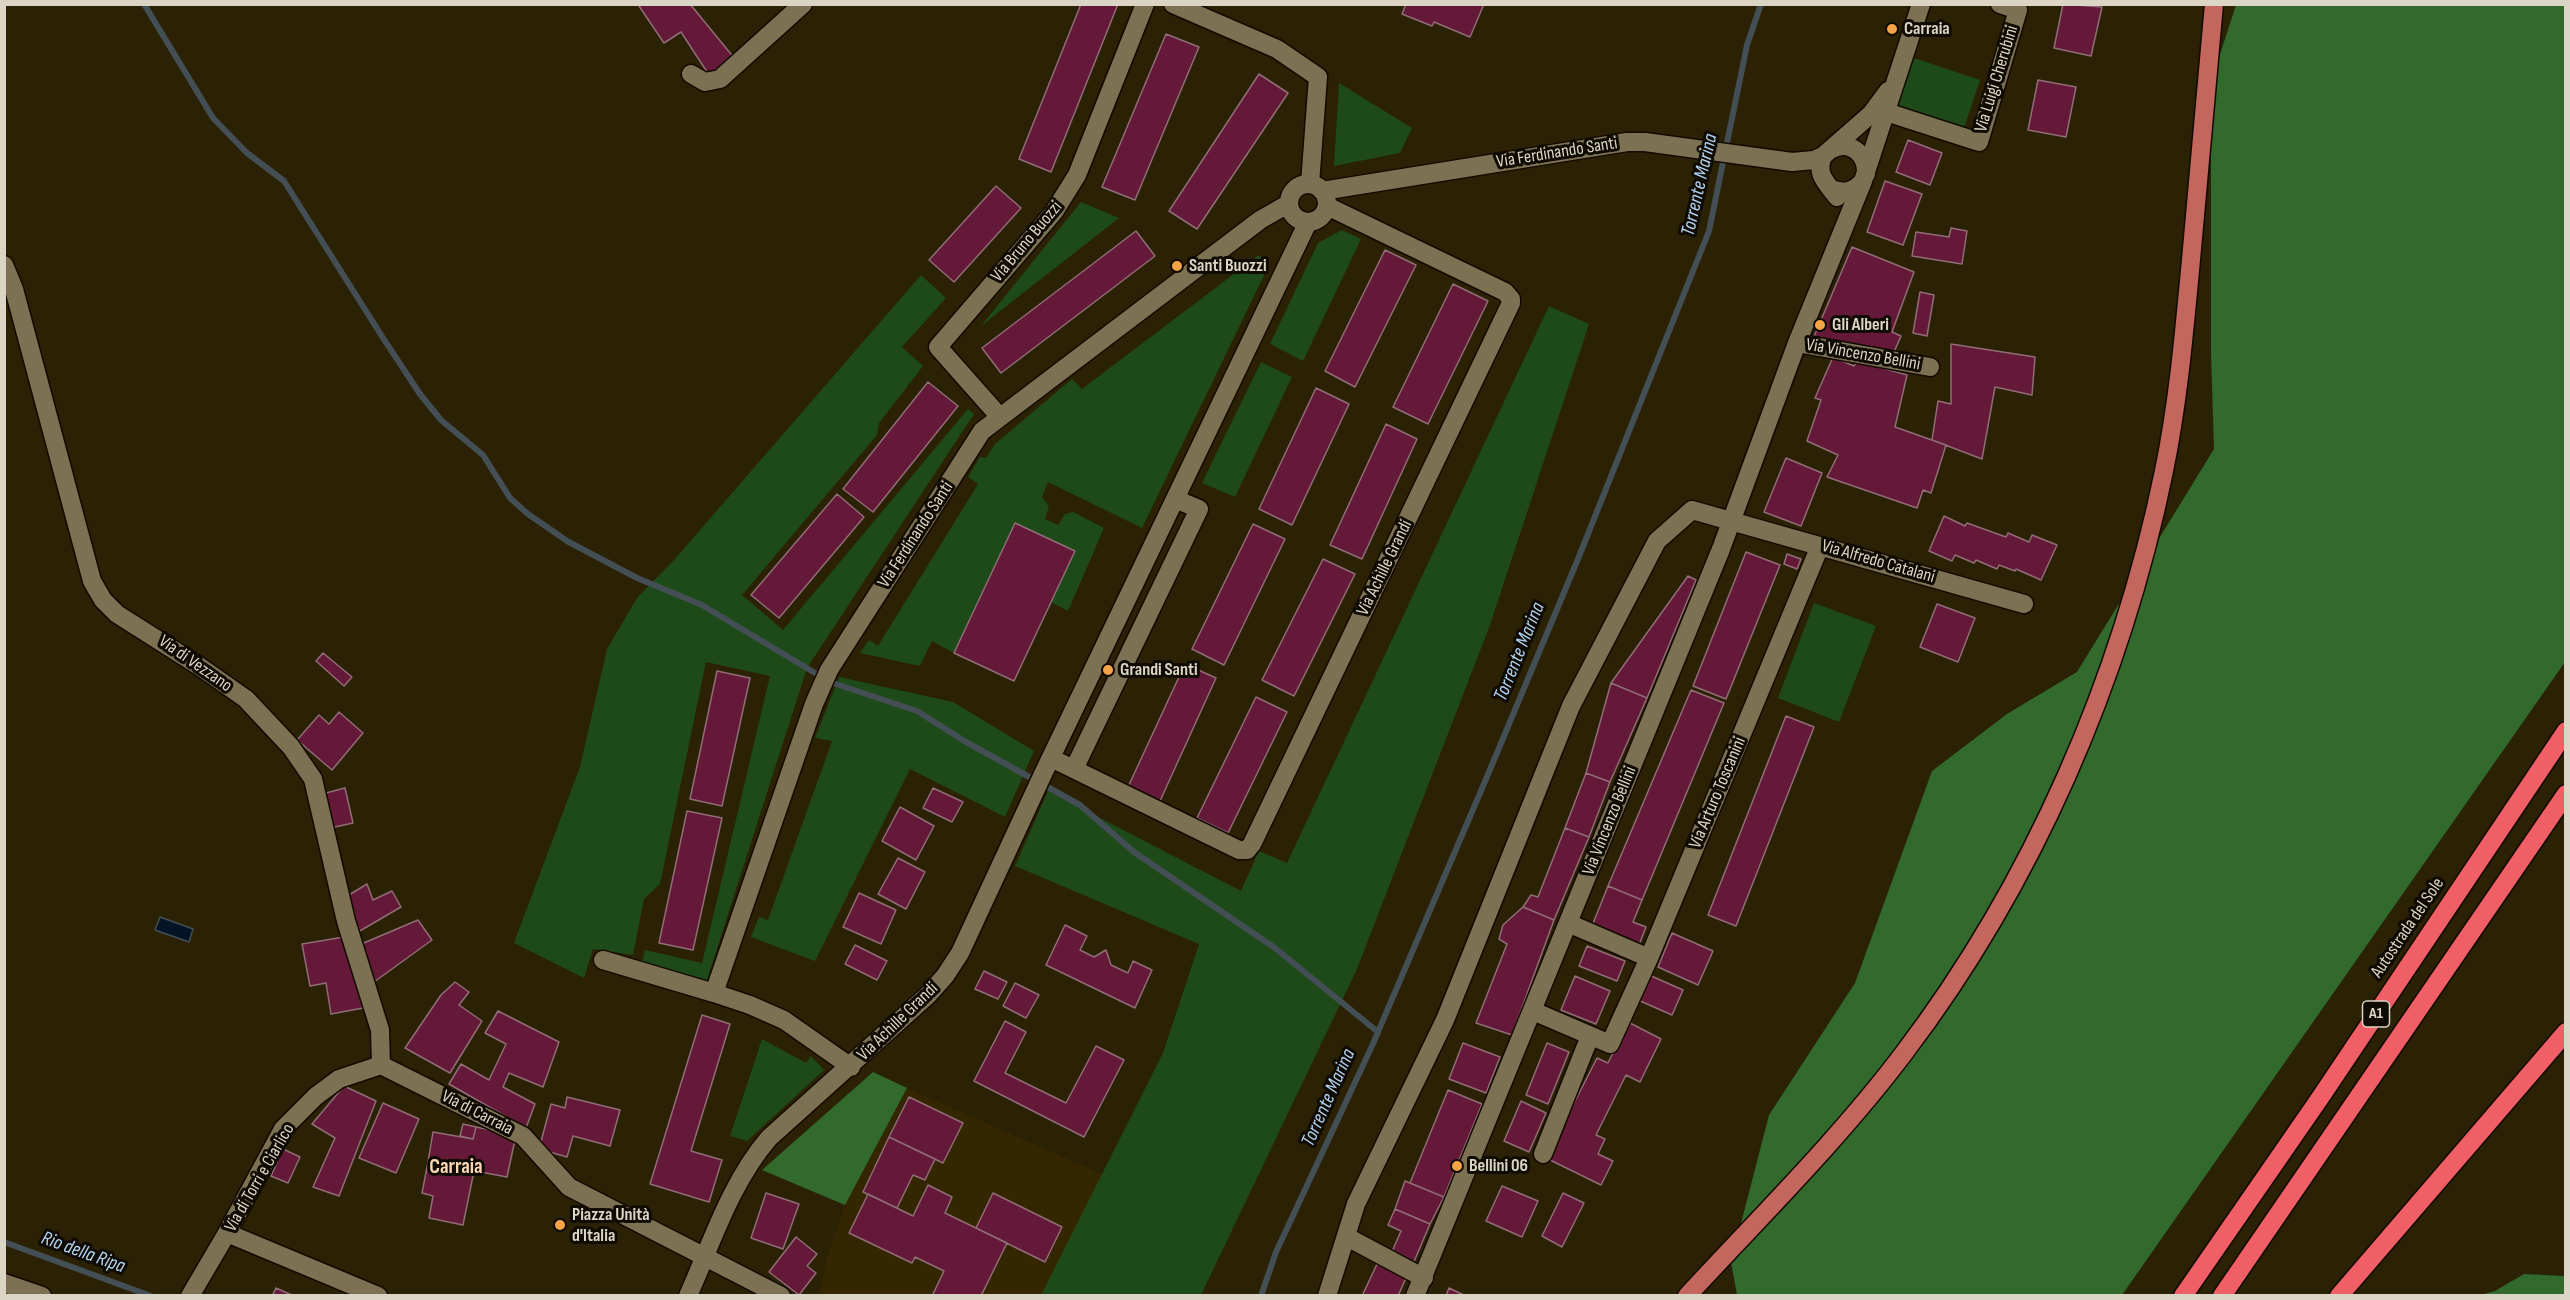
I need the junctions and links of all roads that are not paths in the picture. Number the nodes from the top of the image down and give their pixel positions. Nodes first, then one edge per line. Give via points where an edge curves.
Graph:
1 (803, 4) edge
2 (1145, 4) edge
3 (1173, 4) edge
4 (1921, 4) edge
5 (2000, 4) edge
6 (2214, 4) edge
7 (1900, 71) junction
8 (691, 74) dead end
9 (1886, 112) junction
10 (1826, 153) junction
11 (1790, 161) junction
12 (1864, 177) junction
13 (1826, 183) junction
14 (1320, 194) junction
15 (1288, 204) junction
16 (1308, 222) junction
17 (1842, 234) junction
18 (4, 265) edge
19 (1797, 344) junction
20 (1930, 367) dead end
21 (1000, 417) junction
22 (1174, 499) junction
23 (1732, 520) junction
24 (1820, 546) junction
25 (2024, 604) dead end
26 (2565, 731) edge
27 (1047, 766) junction
28 (1074, 770) junction
29 (2565, 794) edge
30 (1568, 923) junction
31 (1648, 958) junction
32 (603, 960) dead end
33 (714, 993) junction
34 (1533, 1011) junction
35 (2565, 1032) edge
36 (1590, 1036) junction
37 (381, 1065) junction
38 (851, 1066) junction
39 (1543, 1154) dead end
40 (227, 1233) junction
41 (1347, 1237) junction
42 (705, 1256) junction
43 (1424, 1278) junction
44 (4, 1283) edge
45 (42, 1296) edge
46 (190, 1296) edge
47 (378, 1296) edge
48 (688, 1296) edge
49 (781, 1296) edge
50 (1327, 1296) edge
51 (1415, 1296) edge
52 (1688, 1296) edge
53 (2183, 1296) edge
54 (2222, 1296) edge
55 (2339, 1296) edge

1 - 8 street via 720,79 705,82
2 - 21 street, Via Bruno Buozzi via 1072,184 1054,212 938,347
3 - 14 street via 1276,49 1318,77
4 - 7 street, Via Vincenzo Bellini
5 - 9 street, Via Luigi Cherubini via 2018,10 1978,142
6 - 52 main road via 2178,387 2164,470 2142,568 2090,718 2039,835 1938,1005 1840,1131
7 - 9 street, Via Vincenzo Bellini
7 - 10 street, Via Vincenzo Bellini via 1871,114
9 - 12 street, Via Vincenzo Bellini
10 - 11 street, Via Ferdinando Santi via 1814,160
10 - 12 street via 1842,146 1855,149 1864,160
10 - 13 street, Via Vincenzo Bellini via 1821,162
11 - 13 street, Via Ferdinando Santi
11 - 14 street, Via Ferdinando Santi via 1645,142 1605,144
12 - 13 street via 1858,186 1845,192
12 - 17 street, Via Vincenzo Bellini
13 - 17 street, Via Vincenzo Bellini via 1843,212
14 - 15 street, Via Ferdinando Santi via 1298,187
14 - 16 street via 1322,216
14 - 28 street, Via Achille Grandi via 1505,292 1511,299 1511,308 1250,847 1239,850
15 - 16 street via 1296,219
15 - 21 street, Via Ferdinando Santi via 1260,220
16 - 22 street, Via Achille Grandi
17 - 19 street, Via Vincenzo Bellini
18 - 37 street, Via di Vezzano via 14,289 92,581 103,600 117,614 246,699 291,747 313,779 346,921 380,1030
19 - 20 street, Via Vincenzo Bellini
19 - 23 street, Via Vincenzo Bellini
21 - 33 street, Via Ferdinando Santi via 982,431 829,670
22 - 27 street, Via Achille Grandi
22 - 28 street via 1198,509
23 - 24 street, Via Alfredo Catalani
23 - 30 street, Via Vincenzo Bellini
23 - 41 street, Via Alfredo Catalani via 1692,510 1657,541 1571,706 1445,1020 1356,1204
24 - 25 street, Via Alfredo Catalani
24 - 31 street, Via Arturo Toscanini
26 - 53 highway, Autostrada del Sole / A1
27 - 28 street, Via Achille Grandi
27 - 38 street, Via Achille Grandi via 960,953 945,976
29 - 54 highway, A1
30 - 31 street
30 - 34 street, Via Vincenzo Bellini
31 - 36 street, Via Arturo Toscanini via 1610,1044
32 - 33 street
33 - 38 street via 784,1020
34 - 36 street
34 - 43 street, Via Vincenzo Bellini
35 - 55 highway
36 - 39 street
37 - 40 street, Via di Torri e Ciarlico via 339,1079 284,1129
37 - 42 street, Via di Carraia via 523,1136 569,1186
38 - 42 street, Via Achille Grandi via 755,1154
40 - 46 street, Via di Torri e Ciarlico
40 - 47 street
41 - 43 street
41 - 50 street
42 - 48 street, Via Achille Grandi
42 - 49 street, Via di Carraia
43 - 51 street, Via Vincenzo Bellini
44 - 45 street

